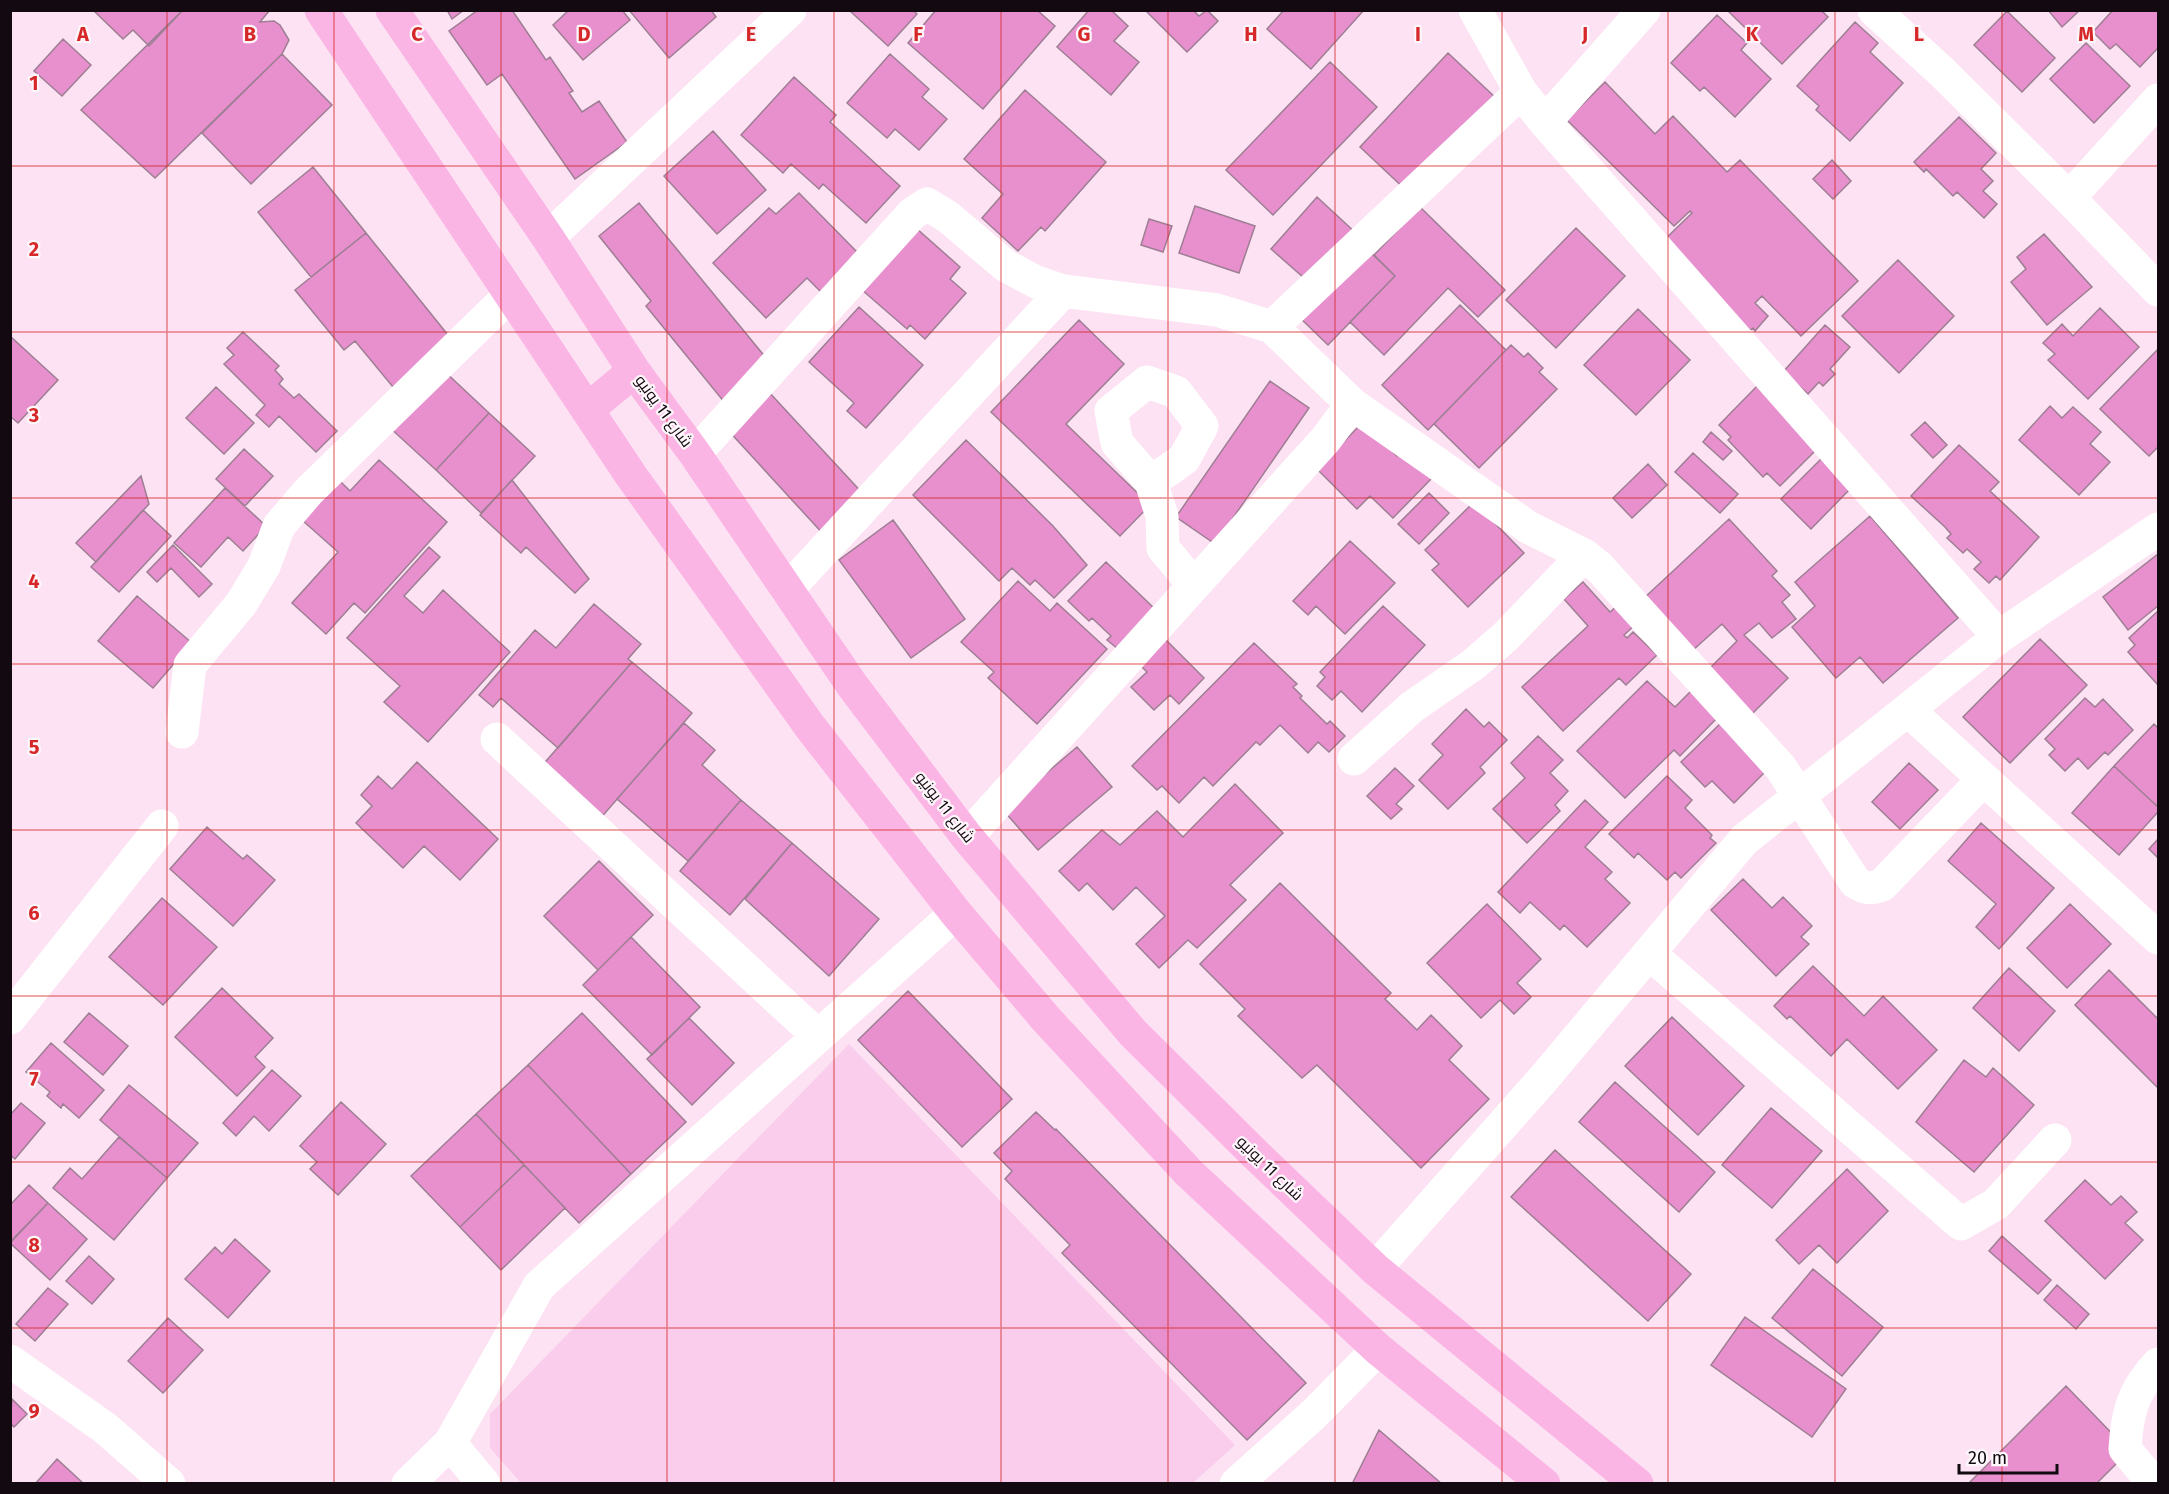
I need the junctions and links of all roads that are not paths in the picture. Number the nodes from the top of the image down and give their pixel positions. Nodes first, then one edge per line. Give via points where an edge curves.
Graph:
1 (321, 10) edge
2 (392, 10) edge
3 (790, 10) edge
4 (1475, 10) edge
5 (1644, 10) edge
6 (1874, 10) edge
7 (1521, 92) junction
8 (2158, 100) edge
9 (1545, 122) junction
10 (2069, 198) junction
11 (548, 238) junction
12 (2158, 290) edge
13 (1063, 291) junction
14 (510, 295) junction
15 (1272, 327) junction
16 (634, 371) junction
17 (1352, 404) junction
18 (587, 410) junction
19 (695, 454) junction
20 (1151, 482) dead end
21 (2158, 529) edge
22 (1584, 555) junction
23 (1194, 585) junction
24 (787, 590) junction
25 (1999, 637) junction
26 (1909, 711) junction
27 (182, 732) dead end
28 (497, 739) dead end
29 (1354, 759) dead end
30 (1983, 780) junction
31 (1799, 798) junction
32 (162, 826) dead end
33 (967, 837) junction
34 (956, 914) junction
35 (2158, 938) edge
36 (1649, 953) junction
37 (10, 1018) edge
38 (818, 1036) junction
39 (2055, 1140) dead end
40 (1375, 1269) junction
41 (1378, 1349) junction
42 (10, 1361) edge
43 (2158, 1364) edge
44 (450, 1443) junction
45 (169, 1484) edge
46 (408, 1484) edge
47 (484, 1484) edge
48 (1236, 1484) edge
49 (1544, 1484) edge
50 (1637, 1484) edge
51 (2154, 1484) edge

1 - 14 highway
2 - 11 highway, شارع 11 يونيو
3 - 11 street
4 - 7 street
5 - 9 street
6 - 10 street
7 - 9 street
7 - 15 street
8 - 10 street
9 - 25 street
10 - 12 street
11 - 16 highway, شارع 11 يونيو
13 - 15 street via 1217,310
13 - 19 street via 1006,266 927,204 912,214
13 - 24 street
14 - 18 highway
14 - 27 street via 308,492 279,526 264,566 241,604 190,665
15 - 17 street
16 - 18 highway
16 - 19 highway, شارع 11 يونيو
17 - 22 street via 1528,526
17 - 23 street via 1326,439
18 - 34 highway via 811,728
19 - 24 highway, شارع 11 يونيو
20 - 23 street via 1162,516 1163,548
21 - 25 street
22 - 29 street via 1497,644 1412,707
22 - 31 street via 1781,768
23 - 33 street
24 - 33 highway, شارع 11 يونيو via 852,685
25 - 26 street
26 - 30 street
26 - 31 street
28 - 38 street
30 - 31 street via 1882,885 1870,890 1855,882
30 - 35 street
31 - 36 street via 1744,840
32 - 37 street
33 - 40 highway, شارع 11 يونيو via 1133,1033
34 - 38 street
34 - 41 highway via 1189,1173
36 - 39 street via 1961,1224 1996,1204
36 - 40 street
38 - 44 street via 539,1286
40 - 50 highway, شارع 11 يونيو
41 - 48 street via 1314,1414
41 - 49 highway
42 - 45 street via 105,1428
43 - 51 street via 2142,1381 2126,1416 2125,1449
44 - 46 street
44 - 47 street

